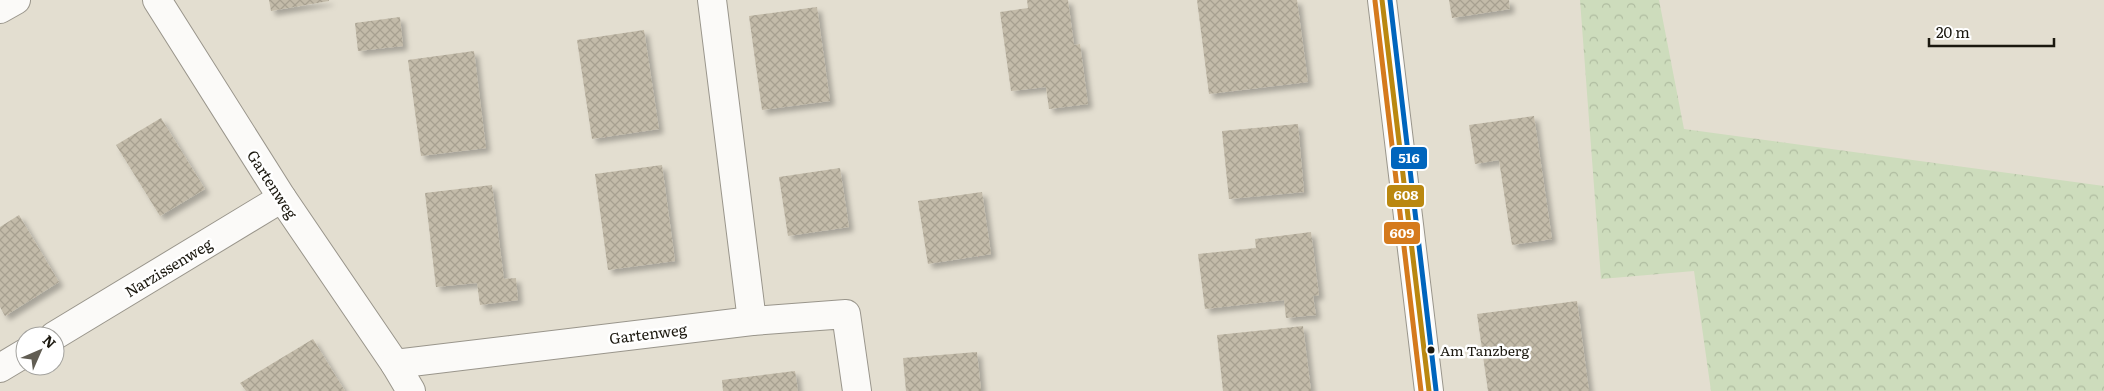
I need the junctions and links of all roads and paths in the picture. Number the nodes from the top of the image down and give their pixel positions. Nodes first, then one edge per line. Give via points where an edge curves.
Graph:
1 (16, 0) edge
2 (157, 0) edge
3 (712, 0) edge
4 (1382, 0) edge
5 (0, 9) edge
6 (282, 198) junction
7 (752, 321) junction
8 (65, 329) edge
9 (15, 359) edge
10 (395, 364) junction
11 (0, 368) edge
12 (411, 391) edge
13 (857, 391) edge
14 (1429, 391) edge

1 - 5 street
2 - 6 street, Gartenweg
3 - 7 street
4 - 14 street
6 - 8 street, Narzissenweg
6 - 10 street, Gartenweg
7 - 10 street, Gartenweg
7 - 13 street, Gartenweg via 846,314
9 - 11 street
10 - 12 street, Gartenweg

